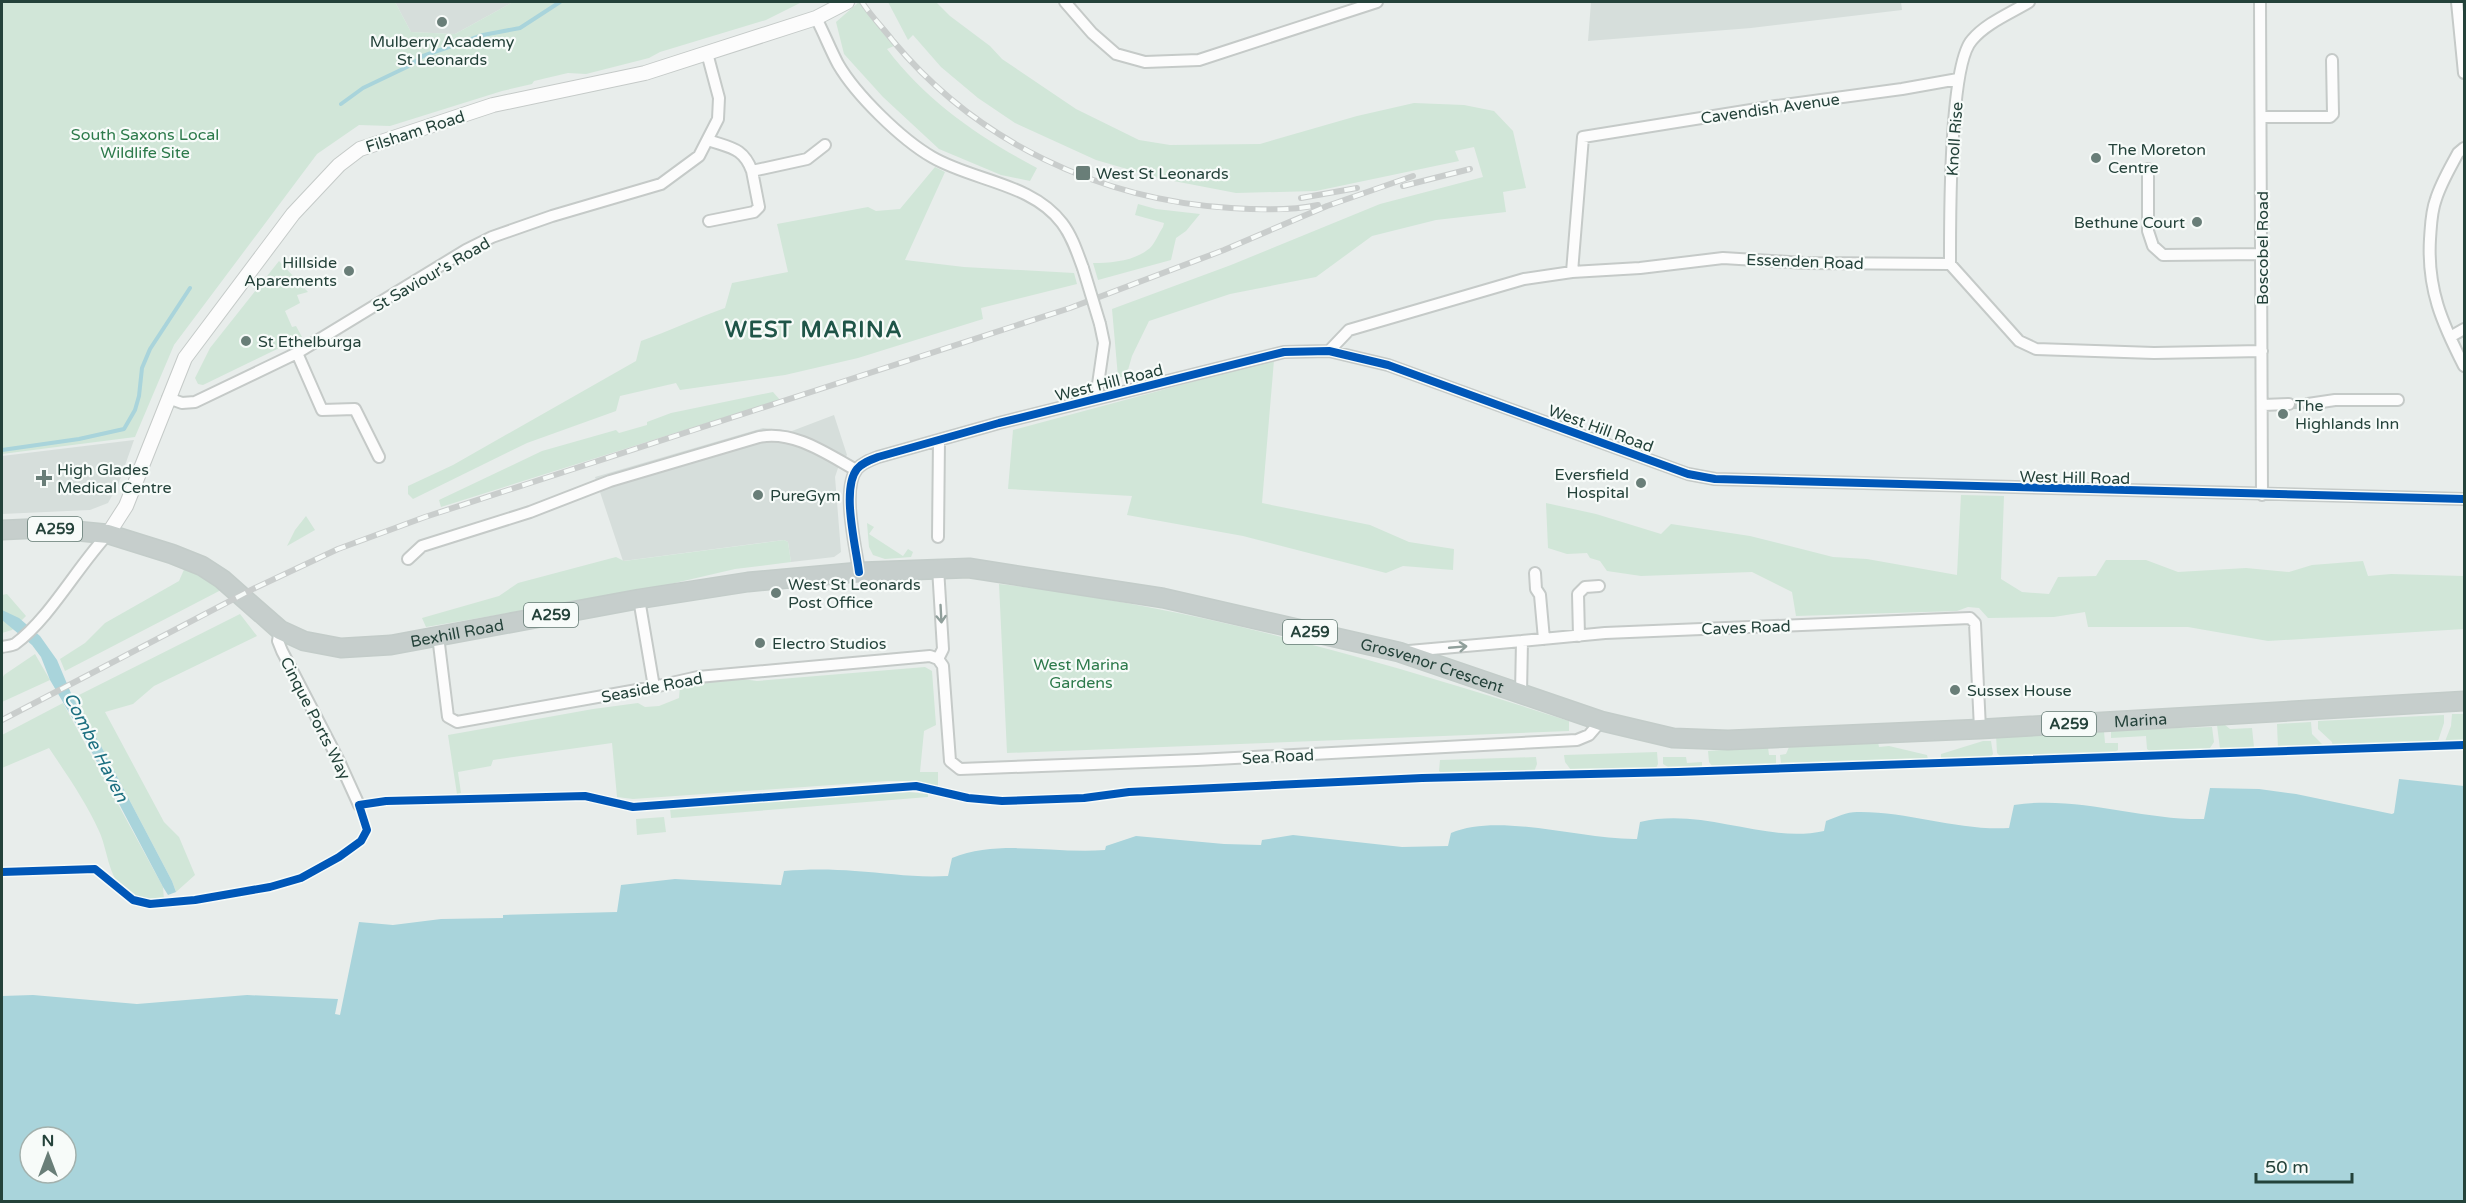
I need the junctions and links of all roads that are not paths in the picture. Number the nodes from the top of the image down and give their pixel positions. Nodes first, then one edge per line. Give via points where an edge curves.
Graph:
1 (846, 2) edge
2 (1065, 2) edge
3 (1377, 2) edge
4 (2030, 2) edge
5 (2260, 2) edge
6 (2457, 2) edge
7 (816, 18) junction
8 (707, 52) junction
9 (2332, 60) dead end
10 (2464, 73) edge
11 (1958, 79) junction
12 (2262, 117) junction
13 (708, 140) junction
14 (825, 145) dead end
15 (2464, 148) edge
16 (2148, 169) dead end
17 (752, 171) junction
18 (709, 220) dead end
19 (2262, 254) junction
20 (1950, 264) junction
21 (1572, 272) junction
22 (2464, 329) edge
23 (2450, 337) junction
24 (1329, 351) junction
25 (2262, 351) junction
26 (297, 353) junction
27 (2464, 366) edge
28 (168, 398) junction
29 (1096, 398) junction
30 (2398, 400) dead end
31 (2289, 404) tunnel mouth
32 (2308, 404) tunnel mouth
33 (2263, 405) junction
34 (939, 440) junction
35 (379, 457) dead end
36 (856, 470) junction
37 (2262, 495) junction
38 (2464, 499) edge
39 (2, 530) edge
40 (108, 534) junction
41 (938, 537) dead end
42 (408, 559) dead end
43 (938, 568) junction
44 (859, 572) junction
45 (1535, 573) dead end
46 (1599, 586) dead end
47 (639, 599) junction
48 (280, 630) junction
49 (438, 636) junction
50 (1579, 636) junction
51 (1544, 639) junction
52 (1522, 641) junction
53 (7, 646) edge
54 (1399, 652) junction
55 (938, 660) junction
56 (654, 687) junction
57 (1521, 693) junction
58 (2464, 701) edge
59 (1600, 721) junction
60 (1980, 729) junction
61 (1673, 738) joint
62 (359, 805) dead end

1 - 7 street, Filsham Road
2 - 3 street via 1116,54 1145,62 1199,60
4 - 11 street, Knoll Rise via 1970,41
5 - 12 street, Boscobel Road
6 - 10 street
7 - 8 street, Filsham Road
7 - 29 street, bridge via 839,65 872,107 916,146 966,174 1039,201 1061,221 1083,268 1104,344
8 - 13 street, St Saviour's Road via 718,98 718,119
8 - 28 street, Filsham Road via 645,73 493,105 360,149 339,165 293,214 185,358
9 - 12 street via 2330,117
11 - 20 street, Knoll Rise via 1951,161
11 - 21 street, Cavendish Avenue via 1583,137
12 - 19 street, Boscobel Road
13 - 17 street via 741,151
13 - 26 street, St Saviour's Road via 699,156 661,184 492,237
14 - 17 street via 807,159
15 - 23 street via 2440,187 2432,213 2430,274 2433,294
16 - 19 street via 2148,231 2153,246 2163,255
17 - 18 street via 759,207 754,212
19 - 25 street, Boscobel Road
20 - 21 street, Essenden Road via 1723,258
20 - 25 street via 2019,341 2036,349
21 - 24 street, Essenden Road via 1524,279 1349,330
22 - 23 street
23 - 27 street
24 - 29 street, West Hill Road via 1284,352
24 - 37 street, West Hill Road via 1388,364 1688,474 1715,479
25 - 33 street, Boscobel Road
26 - 28 street, St Saviour's Road via 195,402
26 - 35 street via 322,410 355,409
28 - 40 street, Filsham Road via 126,507
29 - 34 street, West Hill Road
30 - 32 street
31 - 33 street
33 - 37 street, Boscobel Road
34 - 36 street, West Hill Road via 878,457
34 - 41 street
36 - 42 street via 812,446 768,435 610,481 530,512 422,546
36 - 44 street via 849,491
37 - 38 street, West Hill Road
39 - 40 highway, Bexhill Road / A259 via 46,528
40 - 48 highway, Bexhill Road / A259 via 202,566
40 - 53 street via 38,621
43 - 44 highway, Bexhill Road / A259
43 - 54 highway, Grosvenor Crescent / A259 via 993,570 1163,598
43 -> 55 street via 943,650
44 - 47 highway, Bexhill Road / A259 via 748,582
45 - 51 street
46 - 50 street via 1585,587 1578,594
47 - 49 highway, Bexhill Road / A259
47 - 56 street
48 - 49 highway, Bexhill Road / A259 via 304,641 341,648
48 - 62 street, Cinque Ports Way via 278,641 282,651
49 - 56 street, Seaside Road via 448,717 457,722
50 - 51 street, Caves Road
50 - 60 street, Caves Road via 1970,618 1975,623
51 - 52 street, Caves Road
54 -> 52 street, Caves Road
52 - 57 street
54 - 57 highway, Grosvenor Crescent / A259
55 - 56 street, Seaside Road via 930,656 789,668 698,677
55 - 59 street, Sea Road via 943,666 950,761 960,769 1577,740 1589,735
57 - 59 highway, Grosvenor Crescent / A259
58 - 60 highway, Marina / A259
59 - 61 highway, Grosvenor Crescent / A259
60 - 61 highway, Marina / A259 via 1728,740

